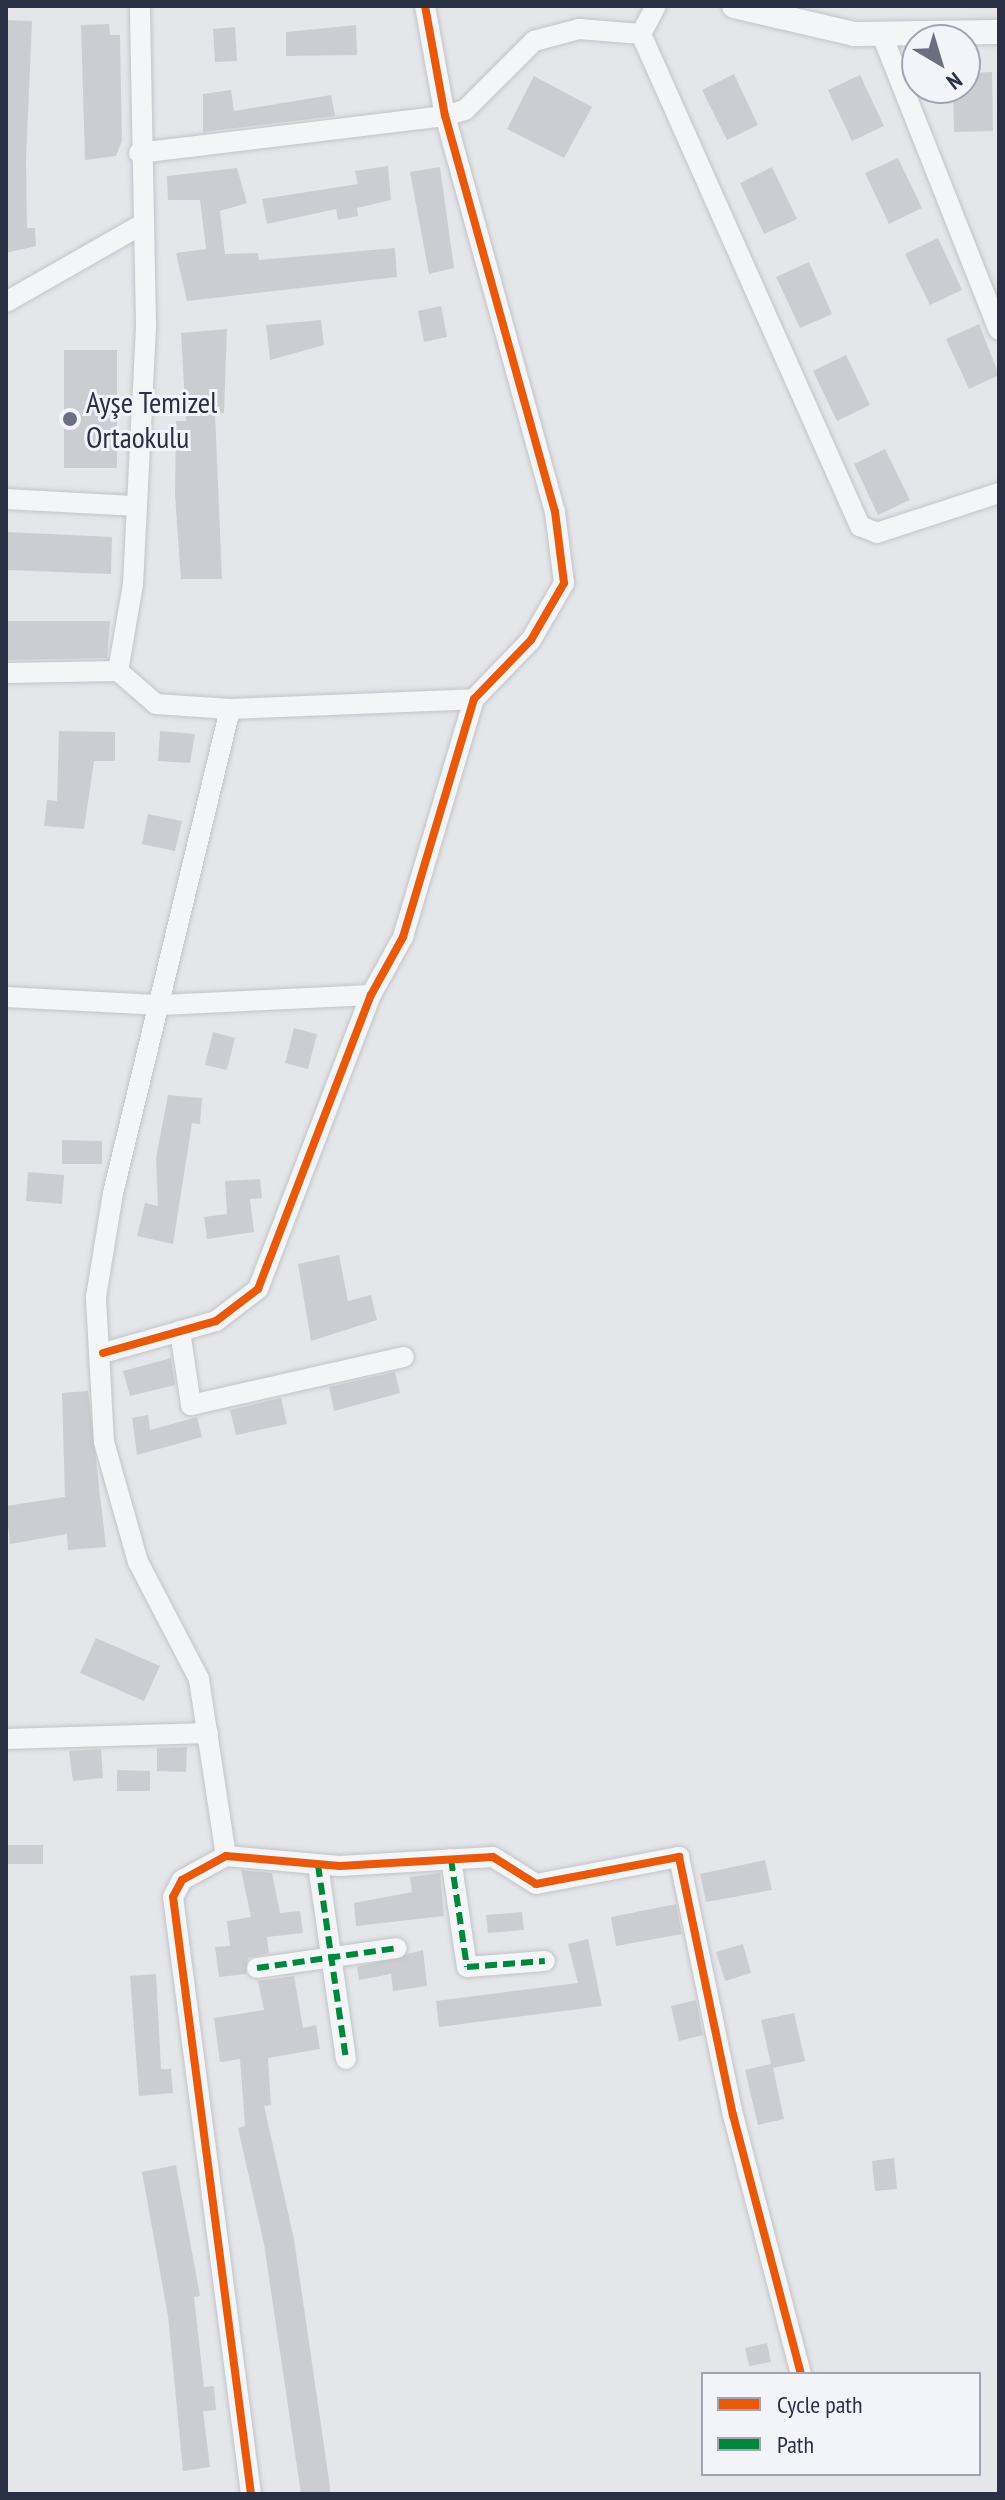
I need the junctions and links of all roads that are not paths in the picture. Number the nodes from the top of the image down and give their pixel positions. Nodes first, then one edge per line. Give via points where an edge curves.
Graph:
1 (140, 6) edge
2 (425, 6) edge
3 (656, 6) edge
4 (734, 6) edge
5 (999, 32) edge
6 (641, 34) junction
7 (882, 35) junction
8 (445, 116) junction
9 (139, 153) junction
10 (141, 225) junction
11 (6, 302) edge
12 (994, 309) edge
13 (999, 330) edge
14 (999, 493) edge
15 (6, 499) edge
16 (137, 506) junction
17 (118, 671) junction
18 (6, 673) edge
19 (474, 699) junction
20 (230, 709) junction
21 (371, 995) junction
22 (6, 997) edge
23 (161, 1005) junction
24 (180, 1331) junction
25 (103, 1353) junction
26 (404, 1357) dead end
27 (208, 1733) junction
28 (6, 1739) edge
29 (226, 1856) junction
30 (451, 1859) junction
31 (318, 1865) junction
32 (397, 1948) dead end
33 (331, 1957) junction
34 (545, 1961) dead end
35 (257, 1968) dead end
36 (346, 2059) dead end
37 (800, 2372) edge
38 (251, 2494) edge

1 - 9 street
2 - 8 street
3 - 6 street
4 - 7 street
5 - 7 street
6 - 8 street via 579,29 534,41 465,110
6 - 14 street via 860,526 877,533
7 - 12 street
8 - 9 street
8 - 19 street via 555,512 564,583 531,640
9 - 10 street
10 - 11 street
10 - 16 street via 146,325
12 - 13 street
15 - 16 street
16 - 17 street
17 - 18 street
17 - 20 street via 156,704
19 - 20 street
19 - 21 street via 403,937
20 - 23 street
21 - 23 street
21 - 24 street via 258,1289 216,1321
22 - 23 street
23 - 25 street via 113,1193 96,1297
24 - 25 street
24 - 26 street via 191,1405
25 - 27 street via 104,1442 119,1498 138,1562 199,1679
27 - 28 street
27 - 29 street
29 - 31 street
29 - 38 street via 182,1880 173,1897
30 - 31 street
30 - 34 street via 467,1967
30 - 37 street via 504,1860 536,1884 679,1857 733,2115
31 - 33 street
32 - 33 street
33 - 35 street
33 - 36 street

